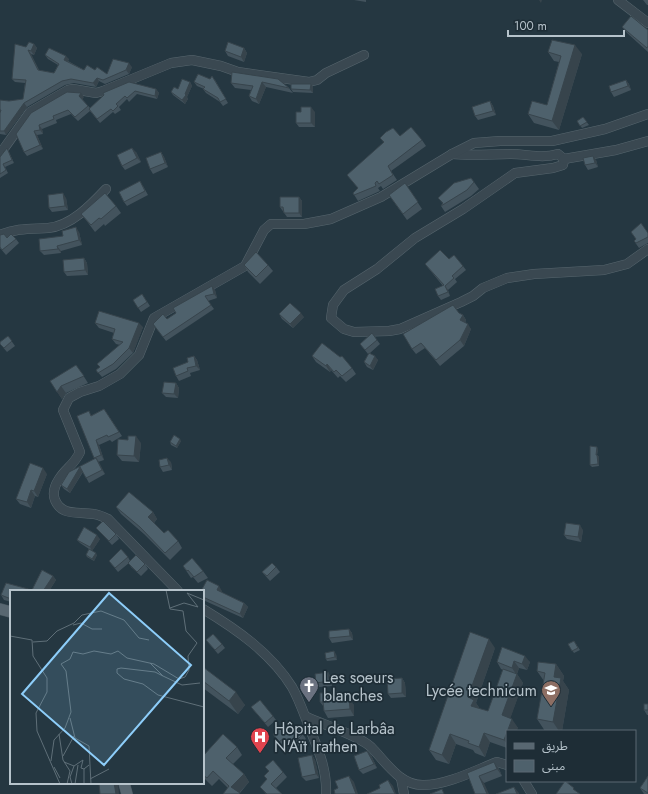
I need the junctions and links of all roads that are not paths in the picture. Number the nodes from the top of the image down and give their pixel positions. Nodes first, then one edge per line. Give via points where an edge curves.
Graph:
1 (618, 0) edge
2 (648, 23) edge
3 (364, 55) dead end
4 (648, 114) edge
5 (648, 141) edge
6 (0, 154) edge
7 (452, 154) junction
8 (564, 159) junction
9 (106, 189) dead end
10 (0, 236) edge
11 (648, 249) edge
12 (177, 590) edge
13 (0, 609) edge
14 (204, 610) edge
15 (10, 612) edge
16 (307, 717) junction
17 (506, 765) edge
18 (401, 778) junction
19 (525, 782) edge
20 (124, 784) edge
21 (127, 794) edge
22 (326, 794) edge
23 (404, 794) edge
24 (532, 794) edge

1 - 2 street
3 - 6 street via 309,82 238,72 192,60 171,62 96,93 68,90 30,112
4 - 7 street via 605,129 552,141 474,144
5 - 8 street via 616,150
7 - 8 street via 524,154 540,157 558,154
7 - 12 street via 381,197 331,219 304,224 266,226 245,266 154,318 139,355 120,374 69,398 65,404 63,410 80,452 54,489 54,498 59,507 66,512 93,514 108,519
8 - 11 street via 563,165 554,168 515,173 415,238 378,268 344,290 333,305 331,318 344,329 354,332 389,331 452,306 507,278 604,270 627,264
9 - 10 street via 87,208 60,226 13,230
13 - 15 main road
14 - 16 street via 233,627 265,654 292,687
16 - 18 street via 370,746
16 - 22 street via 326,777
17 - 18 street via 497,762 439,784 423,785
18 - 23 street
19 - 24 street
20 - 21 main road

